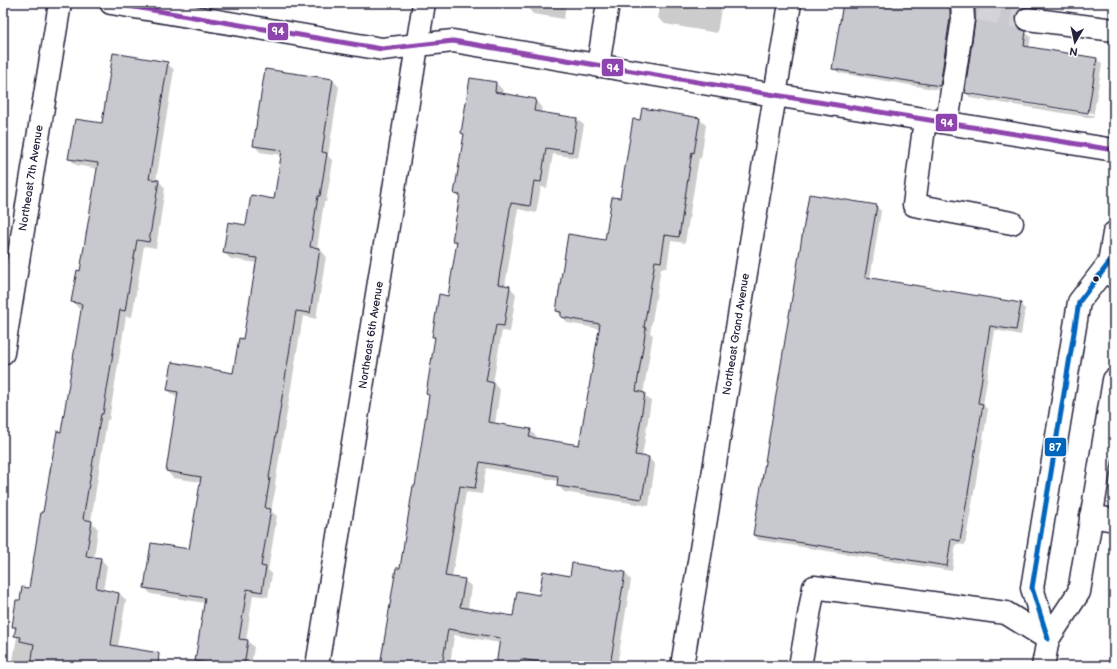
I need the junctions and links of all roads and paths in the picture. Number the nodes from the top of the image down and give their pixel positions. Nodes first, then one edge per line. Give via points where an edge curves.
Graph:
1 (60, 3) edge
2 (111, 3) edge
3 (424, 3) edge
4 (608, 3) edge
5 (790, 3) edge
6 (968, 7) edge
7 (1028, 19) tunnel mouth
8 (1114, 30) edge
9 (418, 45) junction
10 (598, 66) junction
11 (775, 95) junction
12 (925, 120) junction
13 (947, 124) junction
14 (1114, 150) edge
15 (1012, 223) dead end
16 (1113, 251) edge
17 (3, 353) edge
18 (1114, 380) edge
19 (1110, 431) edge
20 (1091, 516) junction
21 (1114, 520) edge
22 (1048, 639) junction
23 (317, 666) edge
24 (682, 666) edge
25 (800, 666) edge
26 (1043, 666) edge

1 - 17 street, Northeast 7th Avenue
2 - 9 street via 382,49
3 - 9 street, Northeast 6th Avenue
4 - 10 street
5 - 11 street, Northeast Grand Avenue
6 - 13 street via 963,19
7 - 8 street
9 - 10 street via 453,41
9 - 23 street, Northeast 6th Avenue
10 - 11 street
11 - 12 street
11 - 24 street, Northeast Grand Avenue
12 - 13 street
12 - 15 street via 914,205
13 - 14 street
16 - 22 street via 1079,302 1032,588
18 - 19 street
19 - 20 street
20 - 21 street
20 - 22 street via 1079,592
22 - 25 street via 1006,613 814,587
22 - 26 street

